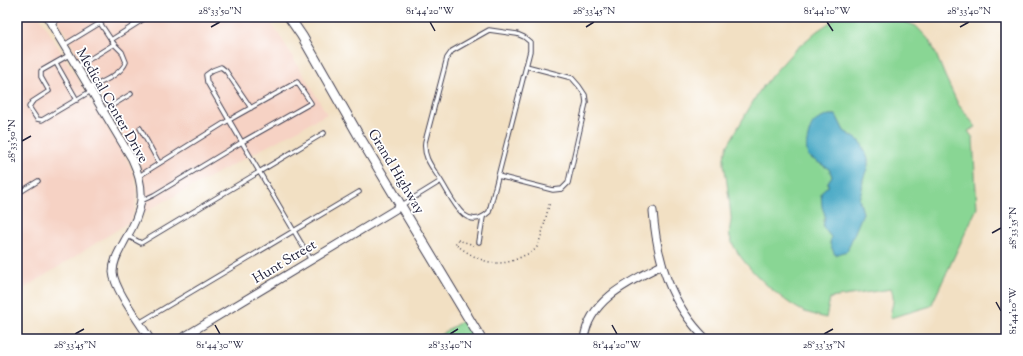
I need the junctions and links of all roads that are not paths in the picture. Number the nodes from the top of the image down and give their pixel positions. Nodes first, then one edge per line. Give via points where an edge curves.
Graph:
1 (47, 17) edge
2 (62, 17) edge
3 (96, 17) edge
4 (147, 17) edge
5 (289, 17) edge
6 (100, 23) junction
7 (51, 24) junction
8 (111, 40) junction
9 (114, 44) junction
10 (64, 45) junction
11 (69, 55) junction
12 (56, 63) junction
13 (526, 66) junction
14 (77, 67) junction
15 (91, 90) junction
16 (131, 94) dead end
17 (77, 100) junction
18 (251, 108) junction
19 (103, 111) junction
20 (229, 120) junction
21 (140, 128) dead end
22 (324, 133) dead end
23 (242, 142) junction
24 (159, 163) junction
25 (260, 172) junction
26 (139, 176) junction
27 (498, 176) junction
28 (38, 181) dead end
29 (441, 181) junction
30 (359, 192) dead end
31 (17, 194) edge
32 (141, 201) junction
33 (401, 206) junction
34 (653, 211) dead end
35 (483, 217) junction
36 (294, 230) junction
37 (128, 236) junction
38 (479, 242) dead end
39 (311, 260) junction
40 (662, 265) junction
41 (140, 323) junction
42 (150, 339) edge
43 (180, 339) edge
44 (481, 339) edge
45 (584, 339) edge
46 (706, 339) edge

1 - 7 street, Medical Center Drive
2 - 7 lane
3 - 6 lane
4 - 8 lane
5 - 33 street, Grand Highway
6 - 8 lane
6 - 10 lane
7 - 10 street, Medical Center Drive
8 - 9 lane
9 - 14 lane
9 - 15 lane via 124,57 124,68
10 - 11 street, Medical Center Drive
11 - 12 lane
11 - 14 street, Medical Center Drive
12 - 17 lane
12 - 17 lane via 41,71 49,91 32,102 29,107 37,119 42,120
13 - 27 lane
13 - 27 lane via 572,78 585,95 586,102 568,183 562,189 553,190
13 - 29 lane via 530,42 517,34 493,29 485,31 452,51 447,58 424,151
14 - 15 street, Medical Center Drive
15 - 17 lane
15 - 19 street, Medical Center Drive
16 - 19 lane
18 - 20 lane
18 - 20 lane via 226,71 221,67 213,70 206,76 207,82
18 - 23 lane via 297,82 311,103
19 - 26 street, Medical Center Drive via 132,159
20 - 23 lane
20 - 24 lane
21 - 24 lane
22 - 25 lane
23 - 25 lane
23 - 32 lane
24 - 26 lane
25 - 36 lane
25 - 37 lane via 141,243
26 - 32 street, Medical Center Drive
27 - 35 lane via 489,212
28 - 31 lane
29 - 33 lane
29 - 35 lane via 467,218 476,220
30 - 36 lane
32 - 37 street, Medical Center Drive via 138,217
33 - 39 street, Hunt Street
33 - 44 street, Grand Highway
34 - 40 street
35 - 38 lane
36 - 39 lane
36 - 41 lane
37 - 41 street, Medical Center Drive via 116,257 114,272 117,286
39 - 43 street, Hunt Street
40 - 45 street via 628,282 604,300 589,324
40 - 46 street via 676,300
41 - 42 street, Medical Center Drive

